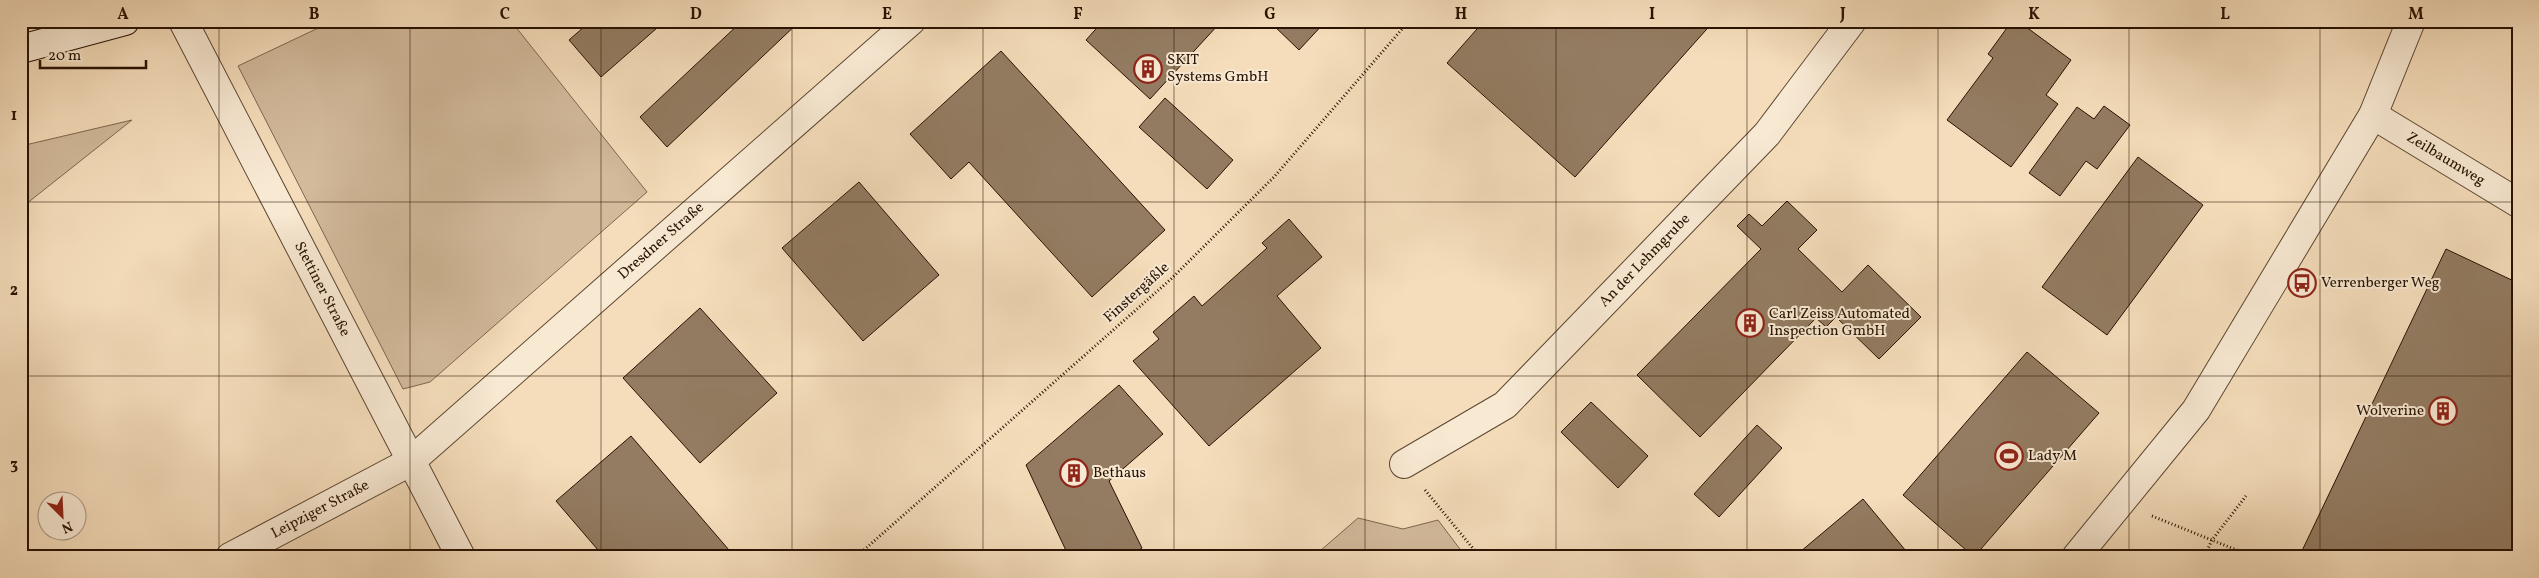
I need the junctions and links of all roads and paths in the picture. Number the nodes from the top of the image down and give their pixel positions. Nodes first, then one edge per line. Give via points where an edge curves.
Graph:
1 (126, 21) edge
2 (183, 21) edge
3 (910, 21) edge
4 (1409, 21) edge
5 (1852, 21) edge
6 (2411, 21) edge
7 (21, 49) edge
8 (2373, 116) junction
9 (2518, 204) edge
10 (410, 462) junction
11 (1404, 464) joint
12 (2246, 496) dead end
13 (2121, 504) junction
14 (2212, 540) junction
15 (230, 557) edge
16 (461, 557) edge
17 (856, 557) edge
18 (1480, 557) edge
19 (2076, 557) edge
20 (2204, 557) edge
21 (2254, 557) edge

1 - 7 street
2 - 10 street, Stettiner Straße
3 - 10 street, Dresdner Straße
4 - 17 path, Finstergäßle via 1274,177 1171,279
5 - 11 street, An der Lehmgrube via 1767,134 1506,405
6 - 8 street
8 - 9 street, Zeilbaumweg
8 - 13 street via 2196,410
10 - 15 street, Leipziger Straße
10 - 16 street, Stettiner Straße
11 - 18 path
12 - 14 path
13 - 14 path
13 - 19 street
14 - 20 path
14 - 21 path

